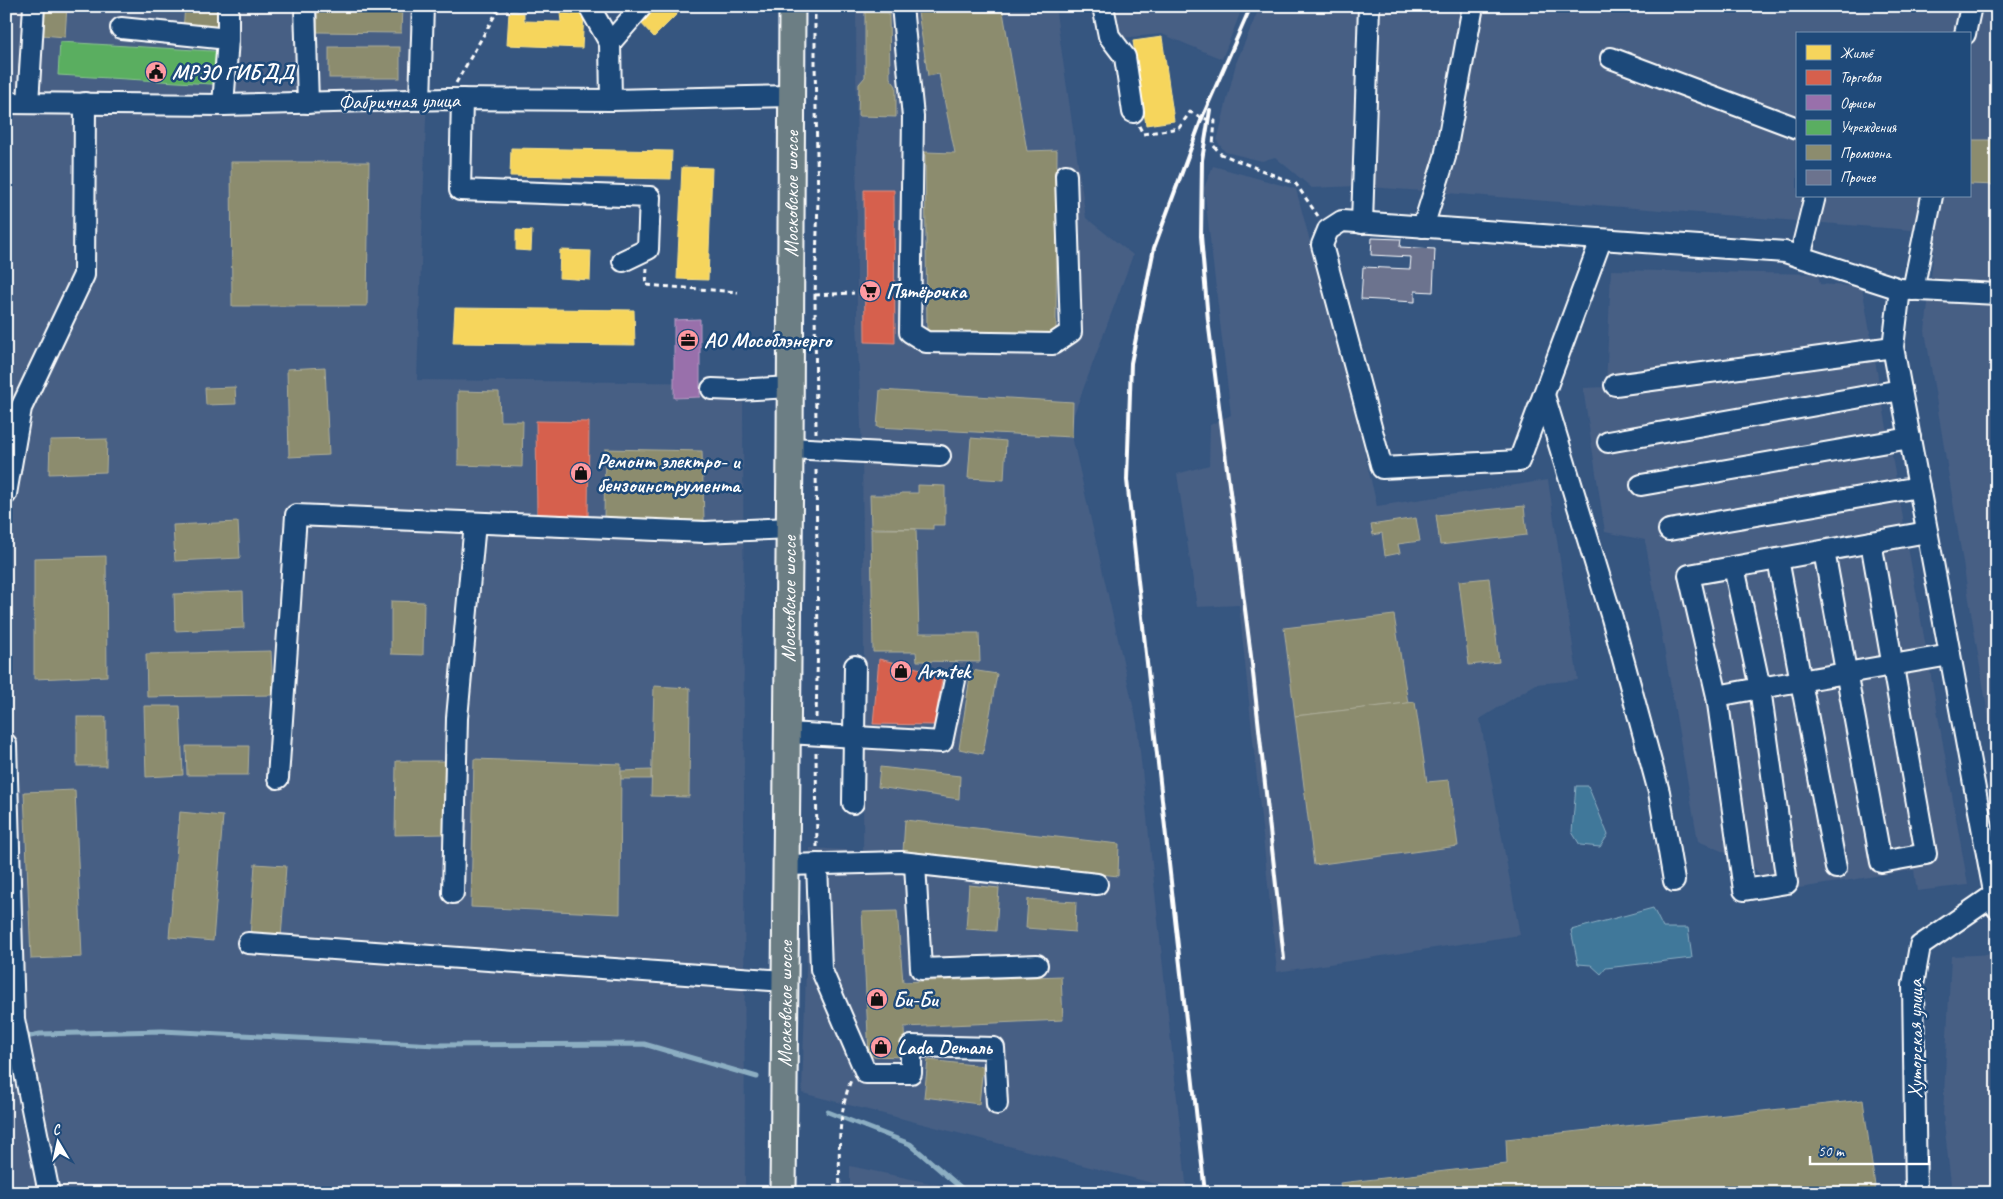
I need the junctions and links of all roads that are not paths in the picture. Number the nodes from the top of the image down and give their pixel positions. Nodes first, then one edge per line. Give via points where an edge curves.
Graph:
1 (34, 6) edge
2 (228, 6) edge
3 (305, 6) edge
4 (423, 6) edge
5 (589, 6) edge
6 (642, 6) edge
7 (792, 6) edge
8 (902, 6) edge
9 (1103, 6) edge
10 (1369, 6) edge
11 (1473, 6) edge
12 (1971, 6) edge
13 (121, 28) dead end
14 (1965, 32) edge
15 (228, 39) junction
16 (610, 43) junction
17 (1611, 58) dead end
18 (792, 96) junction
19 (455, 99) junction
20 (420, 100) junction
21 (611, 100) junction
22 (6, 102) edge
23 (28, 103) junction
24 (85, 103) junction
25 (308, 103) junction
26 (223, 105) junction
27 (1133, 112) road end
28 (1796, 128) edge
29 (1066, 175) dead end
30 (1815, 198) edge
31 (1931, 198) edge
32 (1362, 223) junction
33 (1422, 227) junction
34 (1601, 240) junction
35 (1800, 257) junction
36 (623, 261) dead end
37 (1906, 290) junction
38 (1997, 294) edge
39 (1893, 346) junction
40 (1615, 385) dead end
41 (790, 387) junction
42 (712, 389) dead end
43 (1901, 390) junction
44 (1544, 395) junction
45 (1910, 438) junction
46 (1608, 442) dead end
47 (790, 448) junction
48 (940, 456) dead end
49 (1641, 485) dead end
50 (1919, 487) junction
51 (6, 494) edge
52 (475, 523) junction
53 (790, 528) junction
54 (1669, 530) dead end
55 (1927, 532) junction
56 (1871, 542) junction
57 (1824, 550) junction
58 (1778, 559) junction
59 (1734, 567) junction
60 (1950, 655) junction
61 (1892, 665) junction
62 (855, 666) dead end
63 (1847, 673) junction
64 (955, 680) dead end
65 (1802, 681) junction
66 (1760, 688) junction
67 (1717, 696) junction
68 (788, 733) junction
69 (854, 737) junction
70 (6, 744) edge
71 (278, 778) dead end
72 (853, 803) dead end
73 (817, 864) junction
74 (914, 864) junction
75 (786, 865) junction
76 (1836, 868) dead end
77 (1674, 881) dead end
78 (1097, 884) dead end
79 (453, 893) dead end
80 (1996, 902) edge
81 (248, 943) dead end
82 (1037, 965) dead end
83 (785, 982) junction
84 (997, 1104) dead end
85 (49, 1193) edge
86 (783, 1193) edge
87 (1916, 1193) edge

1 - 23 lane
2 - 15 lane
3 - 25 lane
4 - 20 lane
5 - 16 lane
6 - 16 lane
7 - 18 main road, Московское шоссе
8 - 29 lane via 913,117 910,332 926,342 1053,344 1071,332
9 - 27 lane via 1109,36 1125,57
10 - 32 lane
11 - 33 lane via 1446,157
12 - 14 lane
13 - 15 lane
15 - 26 lane
16 - 21 lane
17 - 28 lane
18 - 21 lane, Фабричная улица
18 - 41 main road, Московское шоссе
19 - 20 lane, Фабричная улица
19 - 21 lane, Фабричная улица
19 - 36 lane via 460,190 650,198 648,249
20 - 25 lane, Фабричная улица
22 - 23 lane, Фабричная улица
23 - 24 lane, Фабричная улица
24 - 26 lane, Фабричная улица
24 - 51 lane via 84,275 21,408
25 - 26 lane, Фабричная улица
30 - 35 lane
31 - 37 lane
32 - 33 lane
32 - 44 lane via 1342,221 1328,230 1322,245 1382,468 1519,461
33 - 34 lane
34 - 35 lane via 1785,252
34 - 44 lane
35 - 37 lane
37 - 38 lane
37 - 39 lane
39 - 40 lane
39 - 43 lane
41 - 42 lane
41 - 47 main road, Московское шоссе
43 - 45 lane
43 - 46 lane
44 - 77 lane via 1618,636 1660,792
45 - 49 lane
45 - 50 lane
47 - 48 lane
47 - 53 main road, Московское шоссе
50 - 54 lane
50 - 55 lane
52 - 53 lane via 705,532
52 - 71 lane via 296,515
52 - 79 lane via 457,718
53 - 68 main road, Московское шоссе
55 - 56 lane
55 - 60 lane
56 - 57 lane
56 - 61 lane
57 - 58 lane
57 - 63 lane
58 - 59 lane
58 - 65 lane
59 - 66 lane
59 - 67 lane via 1689,575
60 - 61 lane
60 - 80 lane
61 - 63 lane
61 - 63 lane via 1926,854 1882,862
62 - 69 lane
63 - 65 lane
64 - 69 lane via 942,742
65 - 66 lane
65 - 76 lane
66 - 67 lane
66 - 67 lane via 1787,883 1744,890
68 - 69 lane
68 - 75 main road, Московское шоссе
69 - 72 lane
70 - 85 lane via 14,1019
73 - 74 lane
73 - 75 lane
73 - 84 lane via 821,969 866,1073 911,1073 911,1046 994,1048
74 - 78 lane
74 - 82 lane via 921,969
75 - 83 main road, Московское шоссе
80 - 87 lane, Хуторская улица via 1920,946 1913,985
81 - 83 lane
83 - 86 main road, Московское шоссе

